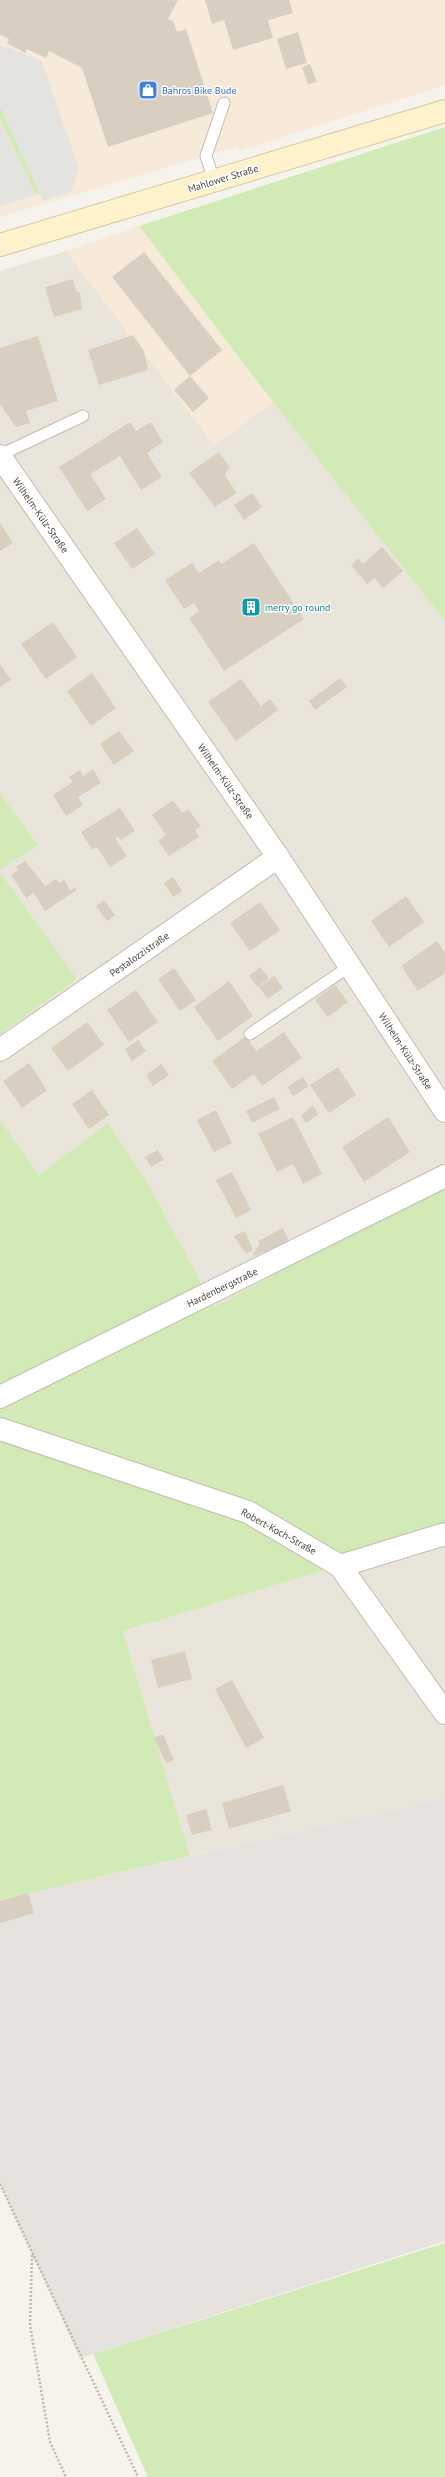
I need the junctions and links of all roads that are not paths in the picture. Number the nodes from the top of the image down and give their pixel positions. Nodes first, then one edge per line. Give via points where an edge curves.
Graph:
1 (224, 103) dead end
2 (445, 111) edge
3 (214, 181) junction
4 (0, 245) edge
5 (83, 416) dead end
6 (0, 456) edge
7 (278, 857) junction
8 (350, 966) junction
9 (250, 1034) dead end
10 (0, 1050) edge
11 (445, 1111) edge
12 (445, 1176) edge
13 (0, 1397) edge
14 (0, 1429) edge
15 (445, 1534) edge
16 (340, 1566) junction
17 (445, 1713) edge

1 - 3 lane via 206,156
2 - 3 main road, Mahlower Straße
3 - 4 main road, Mahlower Straße
5 - 6 lane
6 - 7 street, Wilhelm-Külz-Straße
7 - 8 street, Wilhelm-Külz-Straße
7 - 10 street, Pestalozzistraße
8 - 9 lane
8 - 11 street, Wilhelm-Külz-Straße
12 - 13 street, Hardenbergstraße
14 - 16 street, Robert-Koch-Straße via 248,1512
15 - 16 street
16 - 17 street, Robert-Koch-Straße

